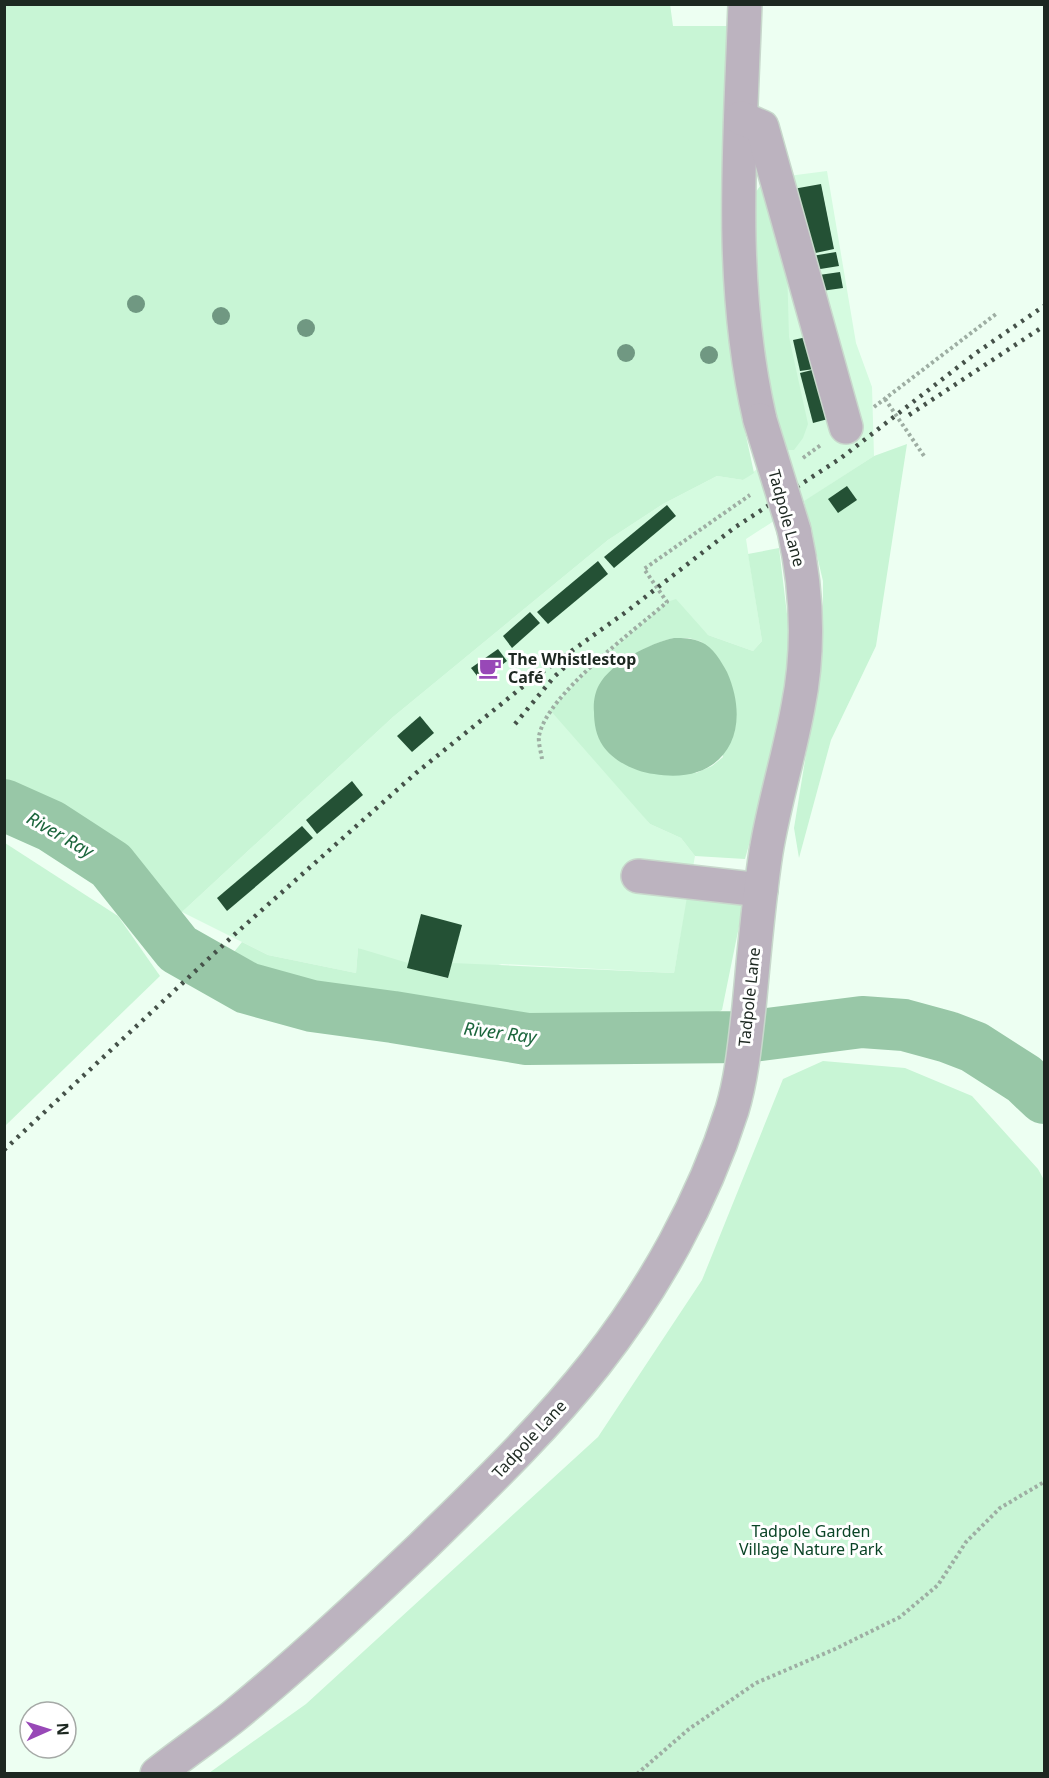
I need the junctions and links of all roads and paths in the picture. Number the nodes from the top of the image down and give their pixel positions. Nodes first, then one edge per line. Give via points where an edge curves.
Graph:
1 (745, 4) edge
2 (741, 118) junction
3 (996, 314) dead end
4 (885, 399) junction
5 (846, 427) junction
6 (924, 456) dead end
7 (794, 465) dead end
8 (755, 491) dead end
9 (542, 759) dead end
10 (638, 876) dead end
11 (761, 890) junction
12 (1044, 1482) edge
13 (156, 1773) edge
14 (637, 1773) edge

1 - 2 street, Tadpole Lane
2 - 5 street via 762,127
2 - 11 street, Tadpole Lane, bridge via 738,238 749,375 794,530 806,610 797,714 774,810
3 - 4 path
4 - 5 path
4 - 6 path
5 - 7 path
8 - 9 path via 644,569 667,602 586,672 550,710 539,737
10 - 11 street
11 - 13 street, Tadpole Lane via 735,1101 698,1196 654,1278 596,1363 484,1487 384,1583 296,1664
12 - 14 path via 1000,1508 966,1542 938,1585 900,1617 756,1683 689,1729

